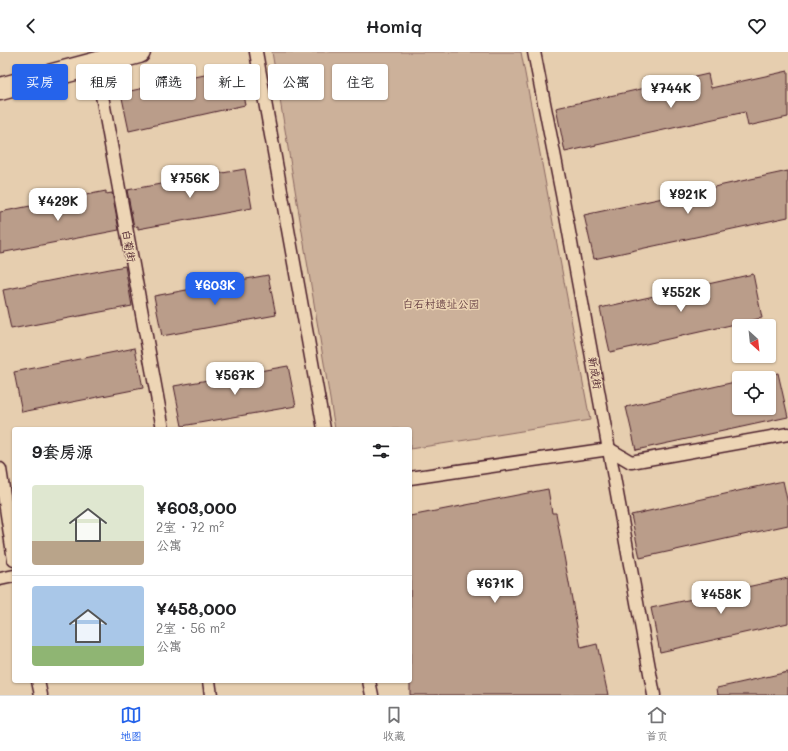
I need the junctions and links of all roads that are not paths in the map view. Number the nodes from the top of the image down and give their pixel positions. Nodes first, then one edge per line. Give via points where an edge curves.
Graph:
1 (139, 52) edge
2 (256, 52) edge
3 (534, 52) edge
4 (96, 63) junction
5 (0, 88) edge
6 (163, 427) edge
7 (324, 427) edge
8 (788, 434) edge
9 (609, 449) junction
10 (0, 469) edge
11 (412, 478) edge
12 (12, 547) edge
13 (12, 576) edge
14 (0, 579) edge
15 (38, 683) edge
16 (209, 683) edge
17 (369, 683) edge
18 (41, 695) edge
19 (211, 695) edge
20 (372, 695) edge
21 (654, 695) edge

1 - 4 street
2 - 7 lane
3 - 9 lane, 新成街
4 - 5 street
4 - 6 lane, 白菊街
8 - 9 lane via 631,462
9 - 11 lane
9 - 21 lane, 新成街
10 - 12 lane
13 - 14 lane
15 - 18 lane
16 - 19 lane
17 - 20 lane

